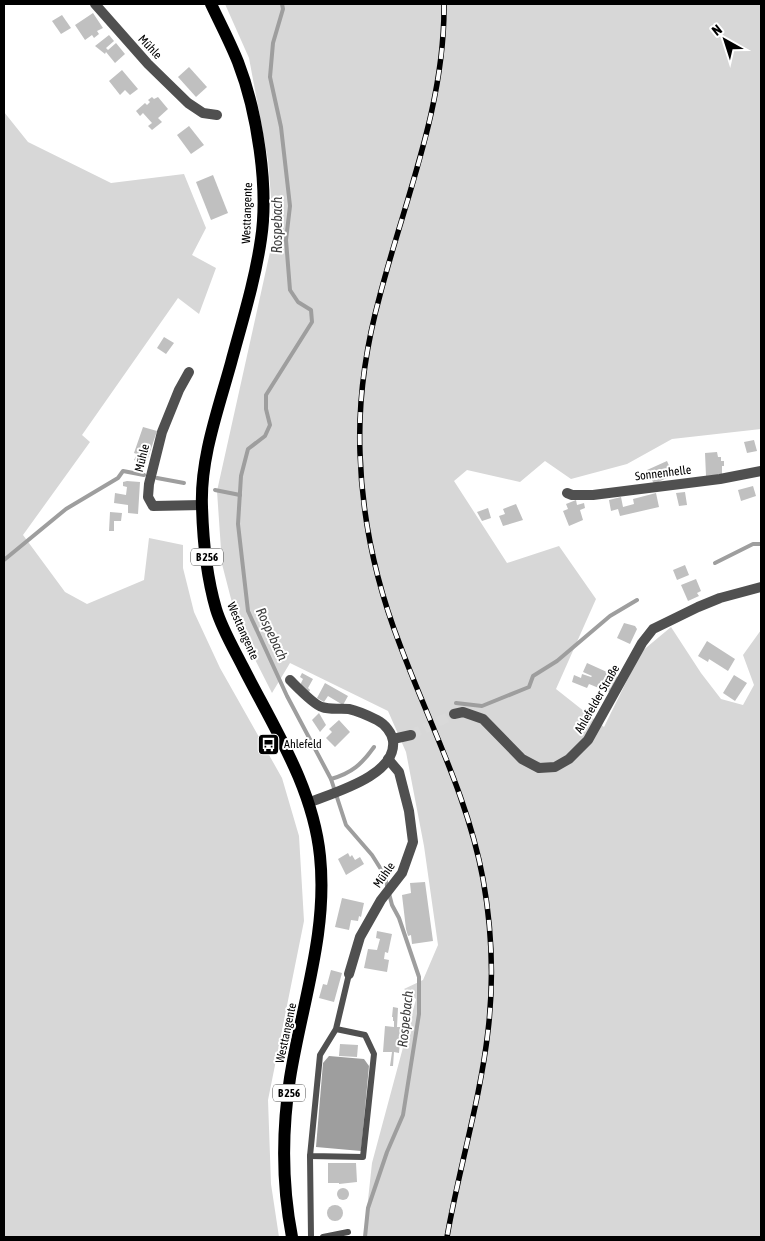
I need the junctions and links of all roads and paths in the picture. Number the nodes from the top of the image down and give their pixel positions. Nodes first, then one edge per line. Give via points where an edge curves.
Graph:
1 (95, 4) edge
2 (211, 4) edge
3 (217, 115) dead end
4 (189, 372) dead end
5 (761, 471) edge
6 (567, 493) dead end
7 (202, 505) junction
8 (761, 587) edge
9 (290, 680) dead end
10 (454, 714) tunnel mouth
11 (411, 734) tunnel mouth
12 (393, 739) junction
13 (388, 759) junction
14 (308, 803) junction
15 (349, 974) joint
16 (336, 1029) junction
17 (310, 1156) junction
18 (348, 1232) dead end
19 (292, 1237) edge
20 (311, 1237) edge
21 (323, 1237) edge

1 - 3 street, Mühle via 188,103 203,112
2 - 7 main road, Westtangente / B 256 via 238,63 250,105 263,193 262,236 250,295 209,444
4 - 7 street, Mühle via 162,432 148,484 148,497 153,506
5 - 6 street, Sonnenhelle via 593,495
7 - 14 main road, Westtangente / B 256 via 206,558 216,610 290,757
8 - 10 street, Ahlefelder Straße via 720,598 653,630 642,643 588,740 569,759 555,767 538,768 522,759 483,719 463,712
9 - 12 street via 320,707 350,709 380,721
11 - 12 street
12 - 13 street
13 - 14 street via 375,774
13 - 15 street, Mühle via 399,772 413,842 402,873 381,900 360,937
14 - 19 main road, Westtangente / B 256 via 320,854 322,892 316,959 290,1079 284,1137 284,1176
15 - 16 lane
16 - 17 lane via 320,1055
16 - 17 lane via 365,1035 374,1054 363,1157
17 - 20 lane
18 - 21 lane

